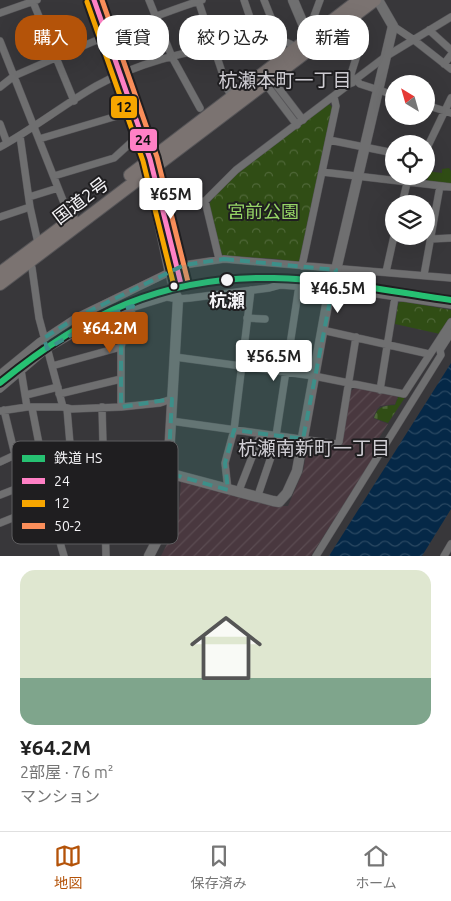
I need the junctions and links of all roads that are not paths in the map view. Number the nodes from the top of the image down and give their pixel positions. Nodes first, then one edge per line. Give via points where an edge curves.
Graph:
1 (94, 0) edge
2 (149, 0) edge
3 (199, 0) edge
4 (244, 0) edge
5 (264, 0) edge
6 (293, 0) edge
7 (320, 0) edge
8 (359, 0) edge
9 (376, 0) edge
10 (35, 1) edge
11 (0, 13) edge
12 (40, 15) edge
13 (100, 15) edge
14 (155, 15) edge
15 (158, 15) edge
16 (203, 15) edge
17 (249, 15) edge
18 (270, 15) edge
19 (300, 15) edge
20 (315, 15) edge
21 (341, 15) edge
22 (355, 15) edge
23 (450, 18) edge
24 (393, 26) junction
25 (429, 30) junction
26 (414, 40) junction
27 (0, 41) edge
28 (287, 42) edge
29 (295, 48) joint
30 (169, 50) edge
31 (451, 50) edge
32 (297, 54) edge
33 (179, 55) edge
34 (451, 55) edge
35 (172, 57) junction
36 (385, 57) junction
37 (51, 60) edge
38 (57, 60) edge
39 (116, 60) edge
40 (218, 60) edge
41 (355, 60) edge
42 (444, 64) junction
43 (451, 69) edge
44 (121, 74) junction
45 (14, 76) junction
46 (268, 80) junction
47 (354, 82) junction
48 (0, 87) edge
49 (377, 89) junction
50 (385, 92) edge
51 (232, 97) junction
52 (334, 97) junction
53 (451, 98) edge
54 (74, 101) junction
55 (200, 108) dead end
56 (435, 108) edge
57 (134, 111) junction
58 (448, 112) edge
59 (303, 120) junction
60 (0, 124) edge
61 (297, 125) junction
62 (34, 127) junction
63 (435, 135) edge
64 (20, 136) junction
65 (143, 136) junction
66 (39, 138) junction
67 (329, 140) junction
68 (7, 143) junction
69 (0, 147) edge
70 (364, 147) junction
71 (385, 151) edge
72 (152, 164) junction
73 (322, 172) junction
74 (54, 176) junction
75 (357, 177) junction
76 (385, 180) edge
77 (429, 185) edge
78 (440, 186) junction
79 (58, 188) junction
80 (451, 188) edge
81 (29, 197) junction
82 (205, 202) junction
83 (30, 207) junction
84 (163, 208) junction
85 (435, 215) edge
86 (0, 217) edge
87 (72, 219) junction
88 (451, 238) edge
89 (435, 239) edge
90 (38, 243) junction
91 (392, 245) edge
92 (430, 245) edge
93 (218, 259) junction
94 (28, 262) junction
95 (302, 266) junction
96 (336, 270) junction
97 (175, 272) junction
98 (386, 272) junction
99 (0, 273) edge
100 (424, 276) junction
101 (451, 278) edge
102 (0, 284) edge
103 (299, 286) junction
104 (330, 288) junction
105 (251, 290) junction
106 (178, 294) junction
107 (395, 297) junction
108 (451, 305) edge
109 (133, 306) junction
110 (247, 318) junction
111 (265, 320) dead end
112 (451, 322) edge
113 (322, 330) junction
114 (451, 332) edge
115 (356, 337) junction
116 (44, 338) junction
117 (142, 338) dead end
118 (122, 344) junction
119 (388, 344) junction
120 (47, 350) junction
121 (430, 354) junction
122 (175, 357) junction
123 (52, 366) junction
124 (242, 366) junction
125 (21, 370) junction
126 (286, 372) junction
127 (0, 374) edge
128 (314, 376) junction
129 (121, 379) junction
130 (348, 383) junction
131 (0, 389) edge
132 (380, 390) junction
133 (58, 391) junction
134 (26, 395) junction
135 (172, 399) junction
136 (121, 406) junction
137 (30, 407) junction
138 (102, 407) junction
139 (65, 408) junction
140 (2, 410) edge
141 (172, 421) junction
142 (234, 430) junction
143 (261, 434) junction
144 (276, 436) junction
145 (303, 439) junction
146 (38, 441) edge
147 (70, 441) edge
148 (104, 441) edge
149 (171, 441) edge
150 (12, 445) edge
151 (12, 456) edge
152 (0, 462) edge
153 (178, 480) edge
154 (12, 490) edge
155 (233, 492) junction
156 (0, 495) edge
157 (257, 498) junction
158 (12, 519) edge
159 (0, 524) edge
160 (60, 544) edge
161 (155, 544) edge
162 (451, 544) edge
163 (64, 556) edge
164 (149, 556) edge
165 (316, 556) edge
166 (444, 556) edge

1 - 13 street
2 - 14 street
3 - 15 street
3 - 16 street
4 - 17 street
5 - 18 street
6 - 19 street
7 - 20 street
8 - 21 highway, 国道2号
9 - 22 highway, 国道2号
9 - 24 street
10 - 11 street
10 - 12 street
23 - 25 street
24 - 26 street
24 - 36 street
25 - 26 street
25 - 31 street
26 - 36 street
26 - 42 street
27 - 45 street
28 - 29 street
29 - 51 highway, 国道2号
30 - 35 street
32 - 46 highway, 国道2号
33 - 35 street
34 - 42 street
35 - 44 street
35 - 55 street
36 - 47 street
36 - 49 street
37 - 45 street
38 - 54 street
39 - 44 street
40 - 51 street
41 - 47 street via 351,74
42 - 43 street
44 - 54 street
44 - 57 street
45 - 48 street
45 - 62 street
46 - 59 street
46 - 61 street
46 - 72 highway, 国道2号
47 - 49 street
47 - 52 street
49 - 50 street
49 - 70 street
51 - 72 highway, 国道2号
52 - 59 street
52 - 67 street via 336,106
53 - 58 street
54 - 62 street
56 - 58 street
57 - 65 street
57 - 66 street
58 - 63 street
59 - 61 street
60 - 68 street
61 - 82 street via 236,170
62 - 64 street
62 - 66 street
64 - 68 street
64 - 81 street
65 - 72 street
65 - 74 street via 136,138 114,158
66 - 74 street
67 - 70 street
67 - 73 street
68 - 69 street
70 - 71 street
70 - 75 street
72 - 84 street
72 - 87 highway, 国道2号
72 - 94 highway, 国道2号
72 - 97 street via 152,191
73 - 75 street
73 - 95 street
74 - 79 street
75 - 76 street
75 - 96 street
77 - 78 street
78 - 80 street
78 - 85 street
79 - 81 street
79 - 87 street
81 - 83 street
82 - 84 street
82 - 93 street
83 - 86 street
83 - 90 street
84 - 97 street
87 - 90 highway, 国道2号
88 - 89 street
90 - 99 highway, 国道2号
91 - 98 street
92 - 100 street
93 - 95 street
93 - 97 street via 184,265
94 - 102 highway, 国道2号
94 - 116 street via 32,268
95 - 96 street
96 - 98 street
96 - 104 street
97 - 116 street via 77,317
98 - 100 street
100 - 101 street
103 - 104 street
103 - 105 street via 280,285
103 - 126 street
104 - 107 street
104 - 113 street
105 - 106 street
105 - 110 street
106 - 109 street
106 - 122 street
107 - 108 street
107 - 119 street
109 - 118 street
109 - 120 street via 102,318
110 - 111 street
110 - 124 street
112 - 121 street
113 - 115 street
113 - 128 street
114 - 165 street via 440,350 441,355
115 - 119 street
115 - 130 street
116 - 120 street
116 - 127 street
117 - 118 street
118 - 123 street
118 - 129 street
119 - 121 street
119 - 132 street
120 - 123 street
120 - 125 street
121 - 132 street via 404,394
122 - 124 street
122 - 135 street
123 - 133 street
124 - 126 street
124 - 142 street
125 - 131 street
125 - 134 street
126 - 128 street
126 - 144 street
128 - 130 street
128 - 145 street
129 - 133 street
129 - 136 street
130 - 132 street
130 - 145 street via 338,444
133 - 134 street
133 - 139 street
134 - 137 street
135 - 136 street
135 - 141 street
136 - 138 street
137 - 139 street
137 - 140 street
137 - 146 street
138 - 139 street
138 - 148 street
139 - 147 street
140 - 150 street
141 - 142 street
141 - 149 street
142 - 143 street
142 - 155 street via 225,463
143 - 144 street
143 - 155 street
144 - 145 street
144 - 157 street
145 - 157 street via 297,471 284,498 280,502
151 - 152 street
153 - 155 street
154 - 156 street
155 - 157 street
158 - 159 street
160 - 163 street
161 - 164 street
162 - 166 street

